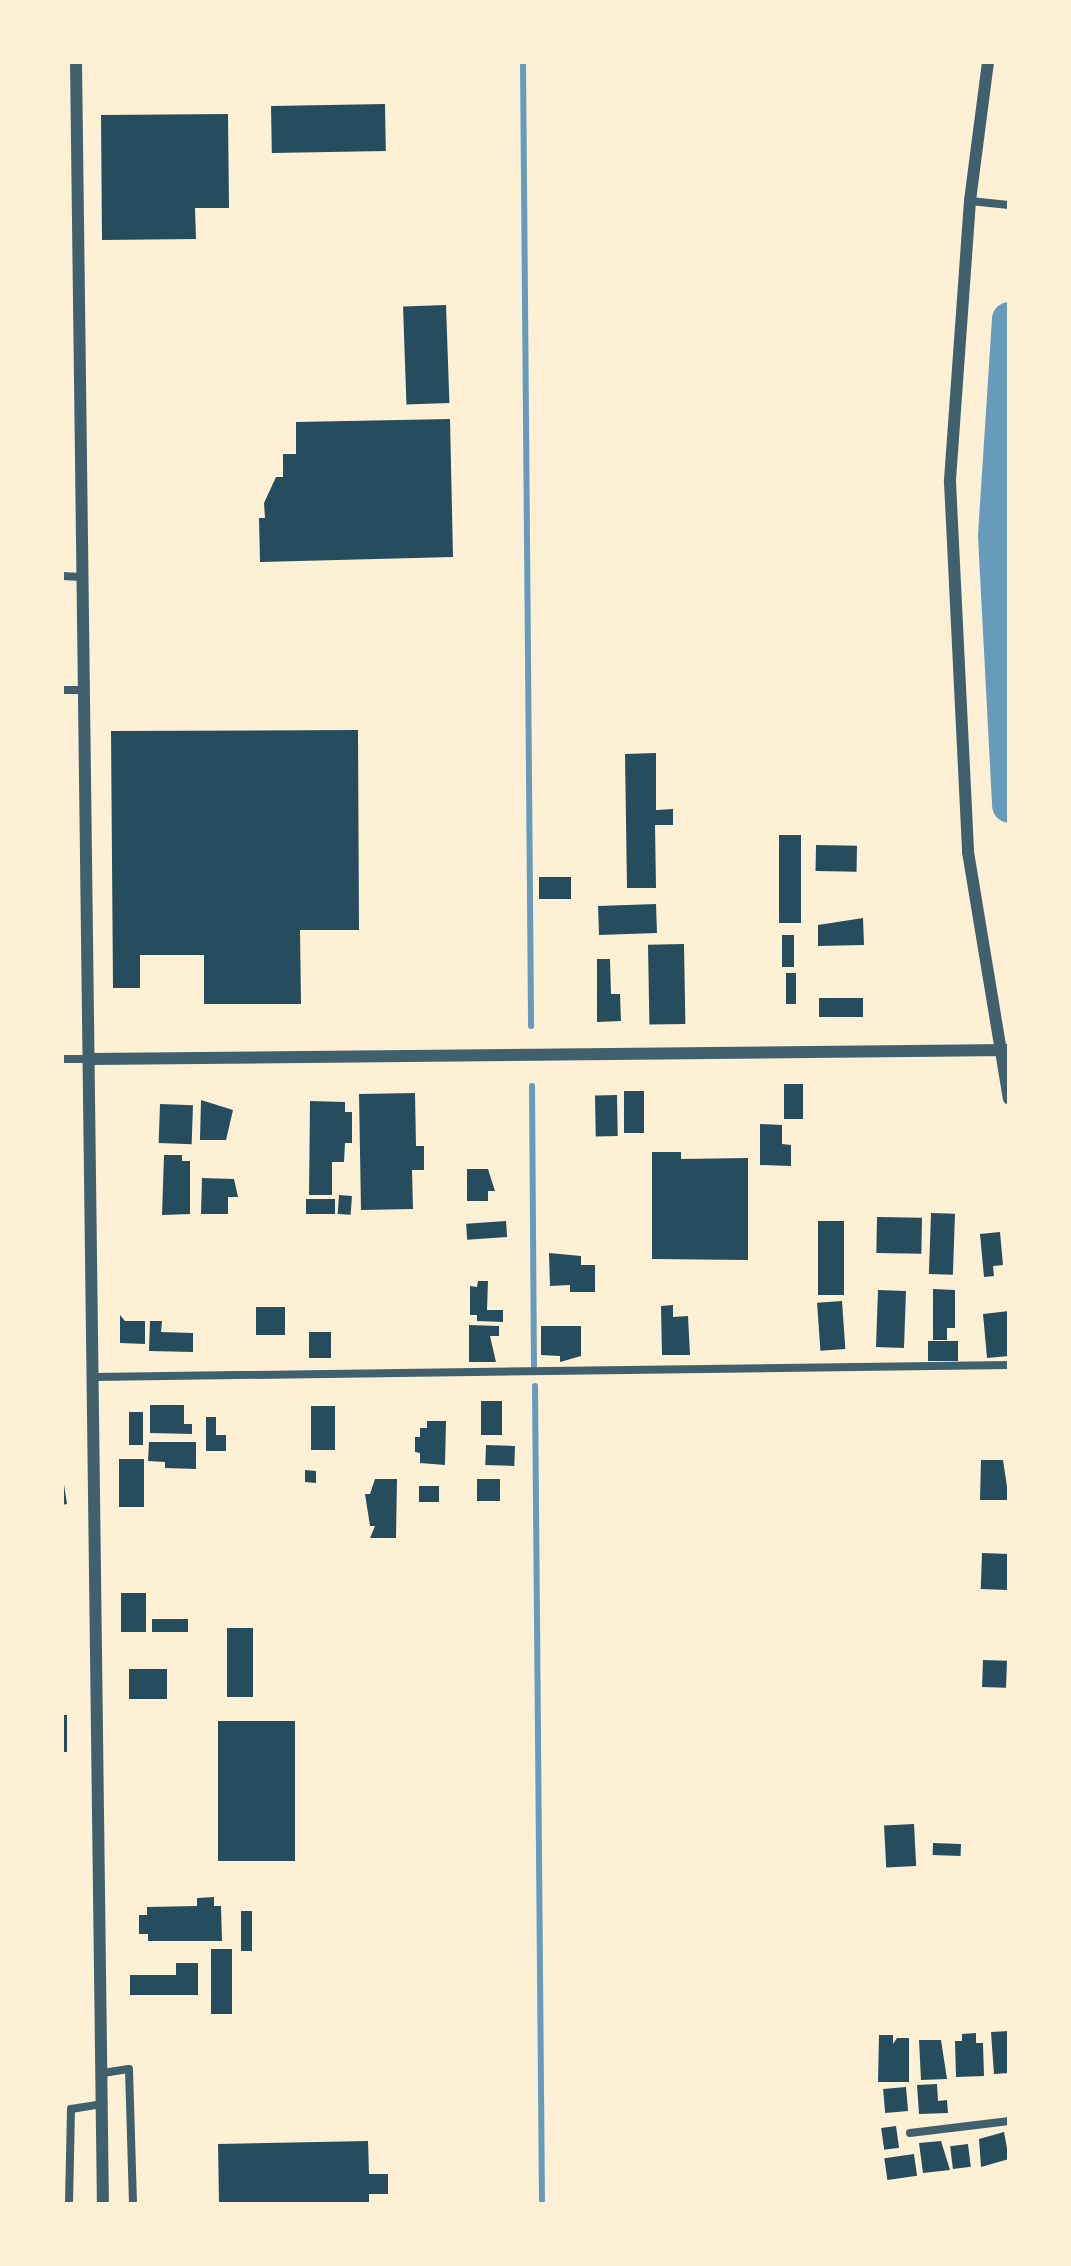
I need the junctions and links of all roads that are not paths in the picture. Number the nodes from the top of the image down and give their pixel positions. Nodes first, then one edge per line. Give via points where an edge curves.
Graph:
1 (76, 62) edge
2 (988, 62) edge
3 (970, 201) junction
4 (1009, 205) edge
5 (62, 576) edge
6 (82, 577) junction
7 (62, 690) edge
8 (83, 690) junction
9 (1005, 1050) edge
10 (62, 1059) edge
11 (90, 1059) junction
12 (1009, 1099) edge
13 (1009, 1365) edge
14 (93, 1377) junction
15 (103, 2073) junction
16 (104, 2104) junction
17 (1009, 2121) edge
18 (910, 2133) dead end
19 (69, 2204) edge
20 (103, 2204) edge
21 (133, 2204) edge

1 - 6 street
2 - 3 street
3 - 4 street
3 - 9 street via 950,482 952,568 968,852
5 - 6 street
6 - 8 street
7 - 8 street
8 - 11 street
9 - 11 street
9 - 12 street
10 - 11 street
11 - 14 street
13 - 14 street
14 - 15 street
15 - 16 street
15 - 21 street via 129,2069
16 - 19 street via 71,2109
16 - 20 street
17 - 18 street

